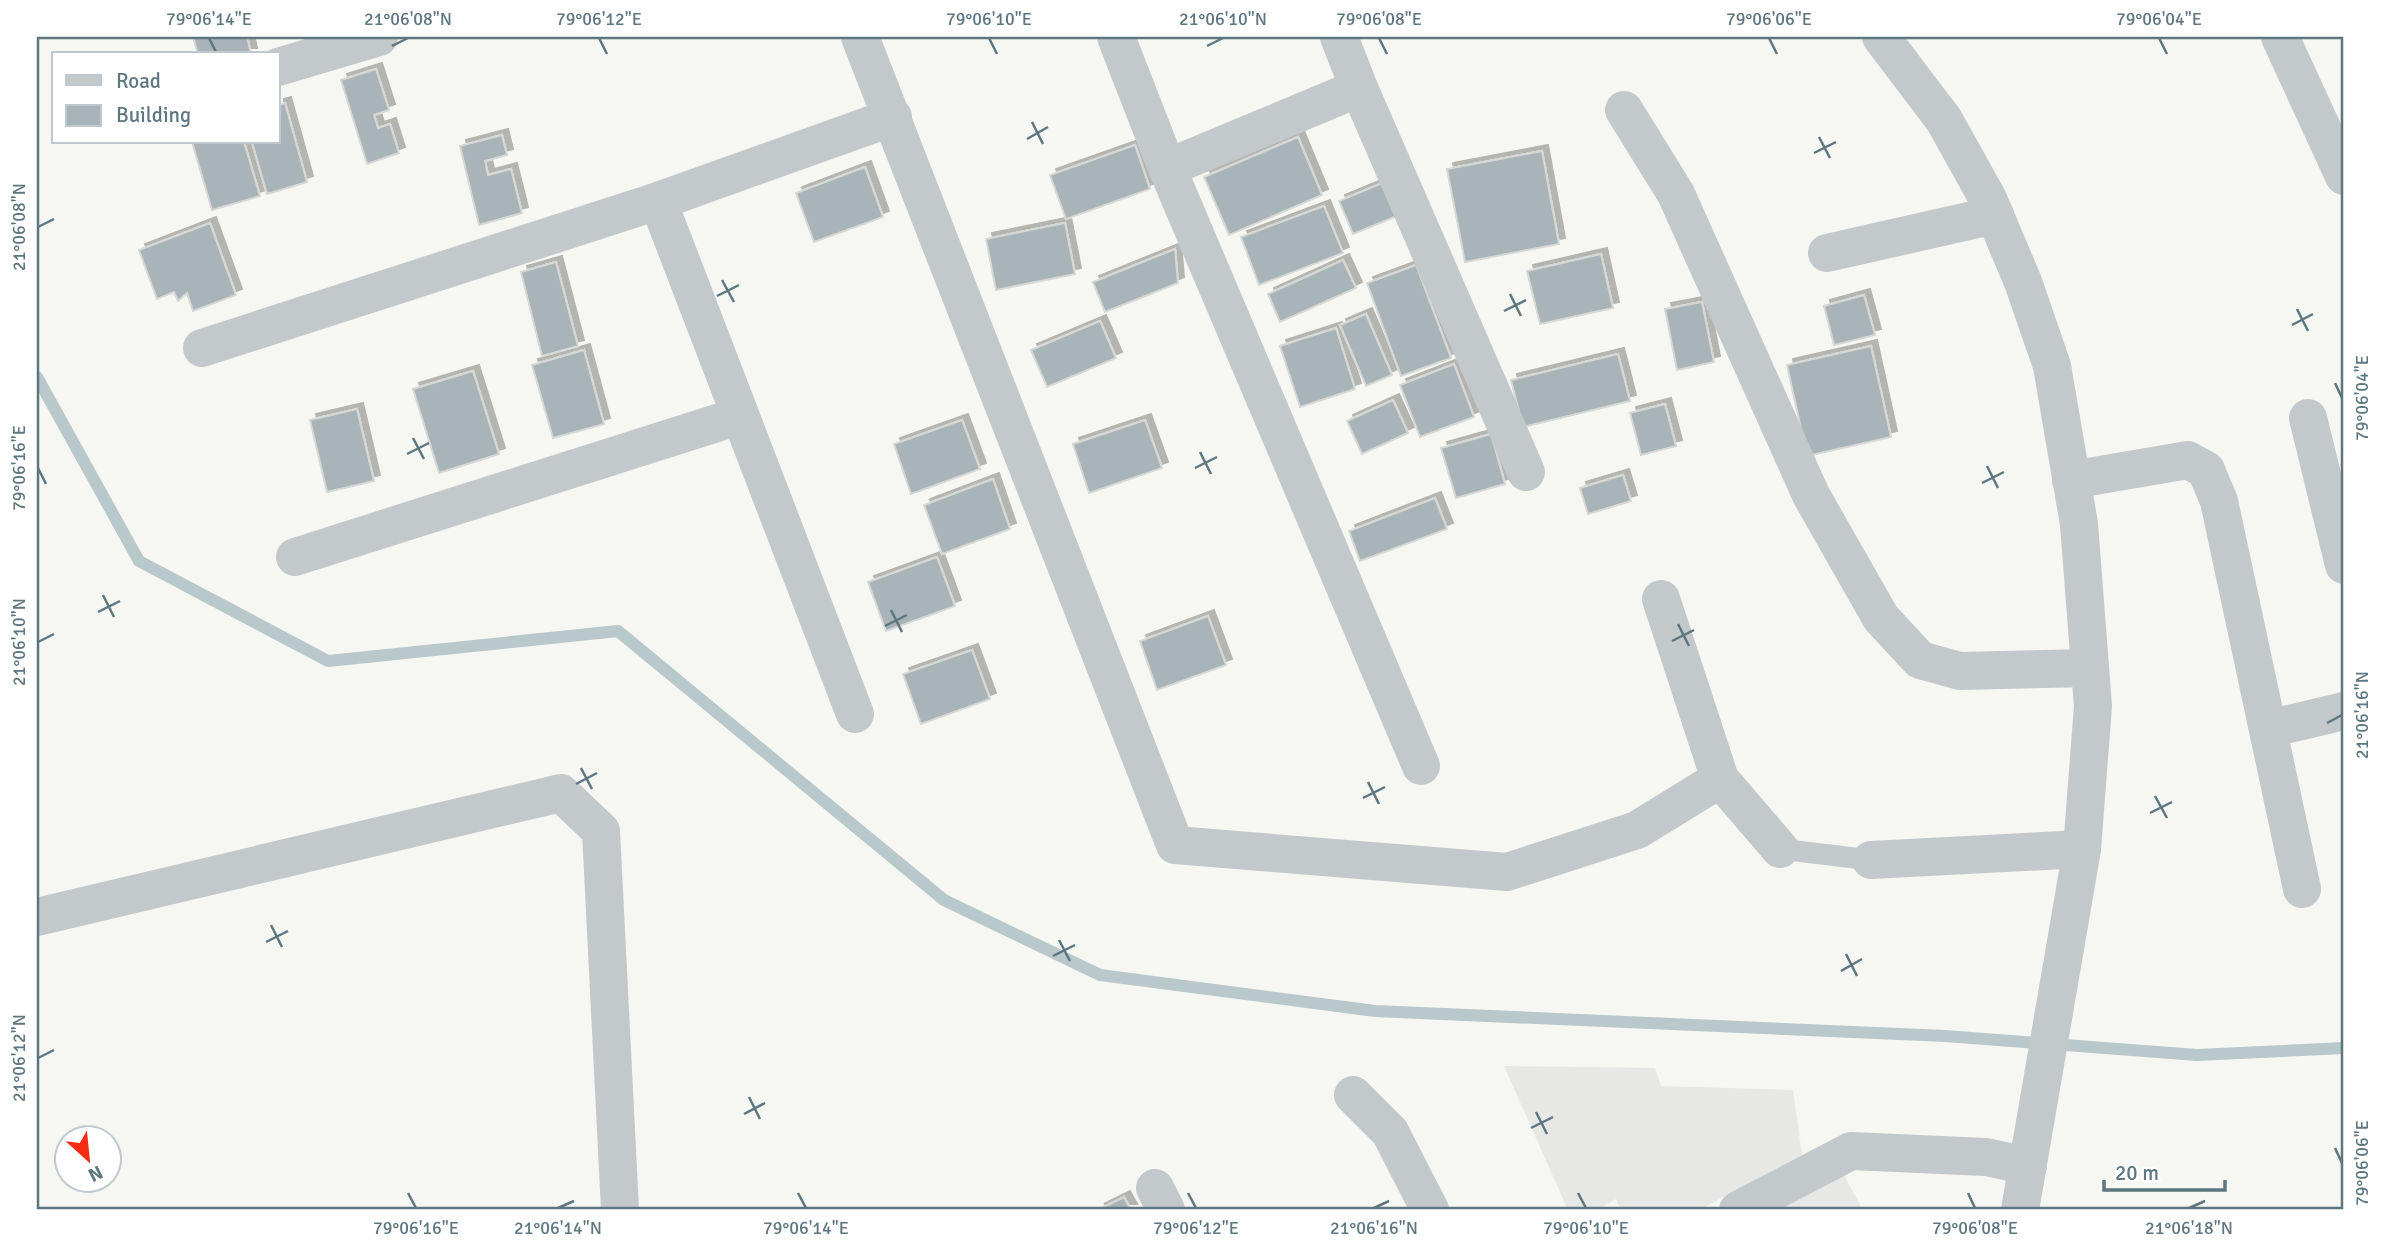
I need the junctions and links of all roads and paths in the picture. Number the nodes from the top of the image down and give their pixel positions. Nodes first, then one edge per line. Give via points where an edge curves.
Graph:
1 (379, 37) edge
2 (860, 37) edge
3 (1116, 37) edge
4 (1339, 37) edge
5 (1881, 37) edge
6 (2280, 37) edge
7 (280, 66) edge
8 (1359, 88) junction
9 (1624, 110) dead end
10 (892, 117) junction
11 (1167, 168) junction
12 (2344, 176) edge
13 (659, 201) junction
14 (1995, 215) junction
15 (1827, 253) dead end
16 (202, 348) dead end
17 (738, 416) junction
18 (2308, 418) dead end
19 (1526, 472) dead end
20 (2071, 480) junction
21 (295, 557) dead end
22 (2344, 565) edge
23 (1661, 599) dead end
24 (2090, 668) junction
25 (2344, 711) edge
26 (855, 714) dead end
27 (2268, 729) junction
28 (1421, 766) dead end
29 (1720, 779) junction
30 (1780, 849) joint
31 (2082, 849) junction
32 (1871, 860) joint
33 (2302, 889) dead end
34 (37, 917) edge
35 (1353, 1095) dead end
36 (2028, 1166) junction
37 (620, 1210) edge
38 (1430, 1210) edge
39 (1738, 1210) edge
40 (2020, 1210) edge

1 - 7 street
2 - 10 street
3 - 11 street
4 - 8 street
5 - 14 street via 1944,120
6 - 12 street
8 - 11 street
8 - 19 street
9 - 24 street via 1676,194 1811,495 1889,627 1920,660 1960,671
10 - 13 street
10 - 29 street via 1175,845 1507,872 1637,830
11 - 28 street
13 - 16 street
13 - 17 street
14 - 15 street
14 - 20 street via 2052,366
17 - 21 street
17 - 26 street
18 - 22 street
20 - 24 street via 2079,523
20 - 27 street via 2188,460 2206,470 2219,501
23 - 29 street
24 - 31 street via 2093,706
25 - 27 street
27 - 33 street
29 - 30 street
30 - 32 lane
31 - 32 street
31 - 36 street
34 - 37 street via 561,793 601,831
35 - 38 street via 1390,1132
36 - 39 street via 1986,1157 1851,1151
36 - 40 street

